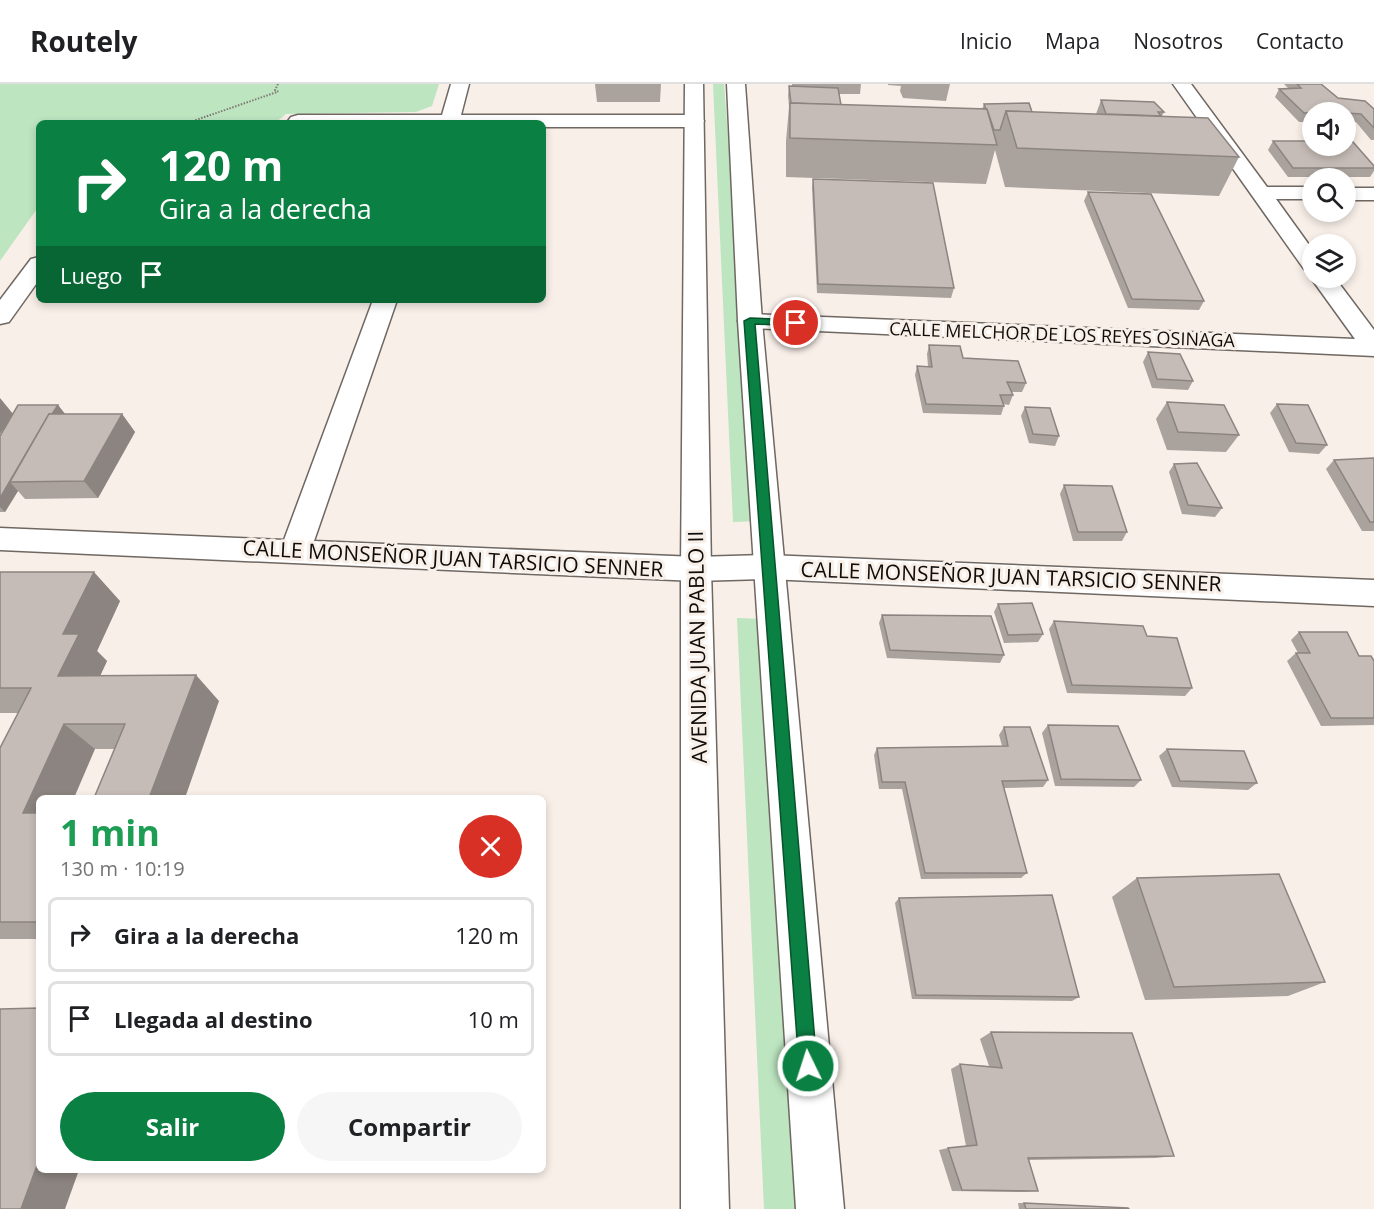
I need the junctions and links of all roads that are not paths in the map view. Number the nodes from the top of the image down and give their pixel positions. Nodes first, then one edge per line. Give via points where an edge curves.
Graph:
1 (460, 84) edge
2 (694, 84) edge
3 (736, 84) edge
4 (1182, 84) edge
5 (450, 120) edge
6 (694, 121) junction
7 (546, 122) edge
8 (1260, 193) junction
9 (1302, 193) edge
10 (1356, 194) edge
11 (1374, 194) edge
12 (1302, 250) edge
13 (33, 272) edge
14 (0, 280) edge
15 (1330, 288) edge
16 (384, 303) edge
17 (0, 317) edge
18 (750, 321) junction
19 (1374, 347) edge
20 (0, 539) edge
21 (296, 552) junction
22 (768, 567) junction
23 (696, 569) junction
24 (1374, 593) edge
25 (705, 1209) edge
26 (820, 1209) edge

1 - 5 street
2 - 6 street, AVENIDA JUAN PABLO II
3 - 18 street
4 - 8 street
6 - 7 street
6 - 23 street, AVENIDA JUAN PABLO II
8 - 9 street
8 - 12 street
10 - 11 street
13 - 14 street
13 - 17 street
15 - 19 street
16 - 21 street
18 - 19 street, CALLE MELCHOR DE LOS REYES OSINAGA
18 - 22 street
20 - 21 street, CALLE MONSEÑOR JUAN TARSICIO SENNER
21 - 23 street, CALLE MONSEÑOR JUAN TARSICIO SENNER
22 - 23 street, CALLE MONSEÑOR JUAN TARSICIO SENNER
22 - 24 street, CALLE MONSEÑOR JUAN TARSICIO SENNER
22 - 26 street
23 - 25 street, AVENIDA JUAN PABLO II

